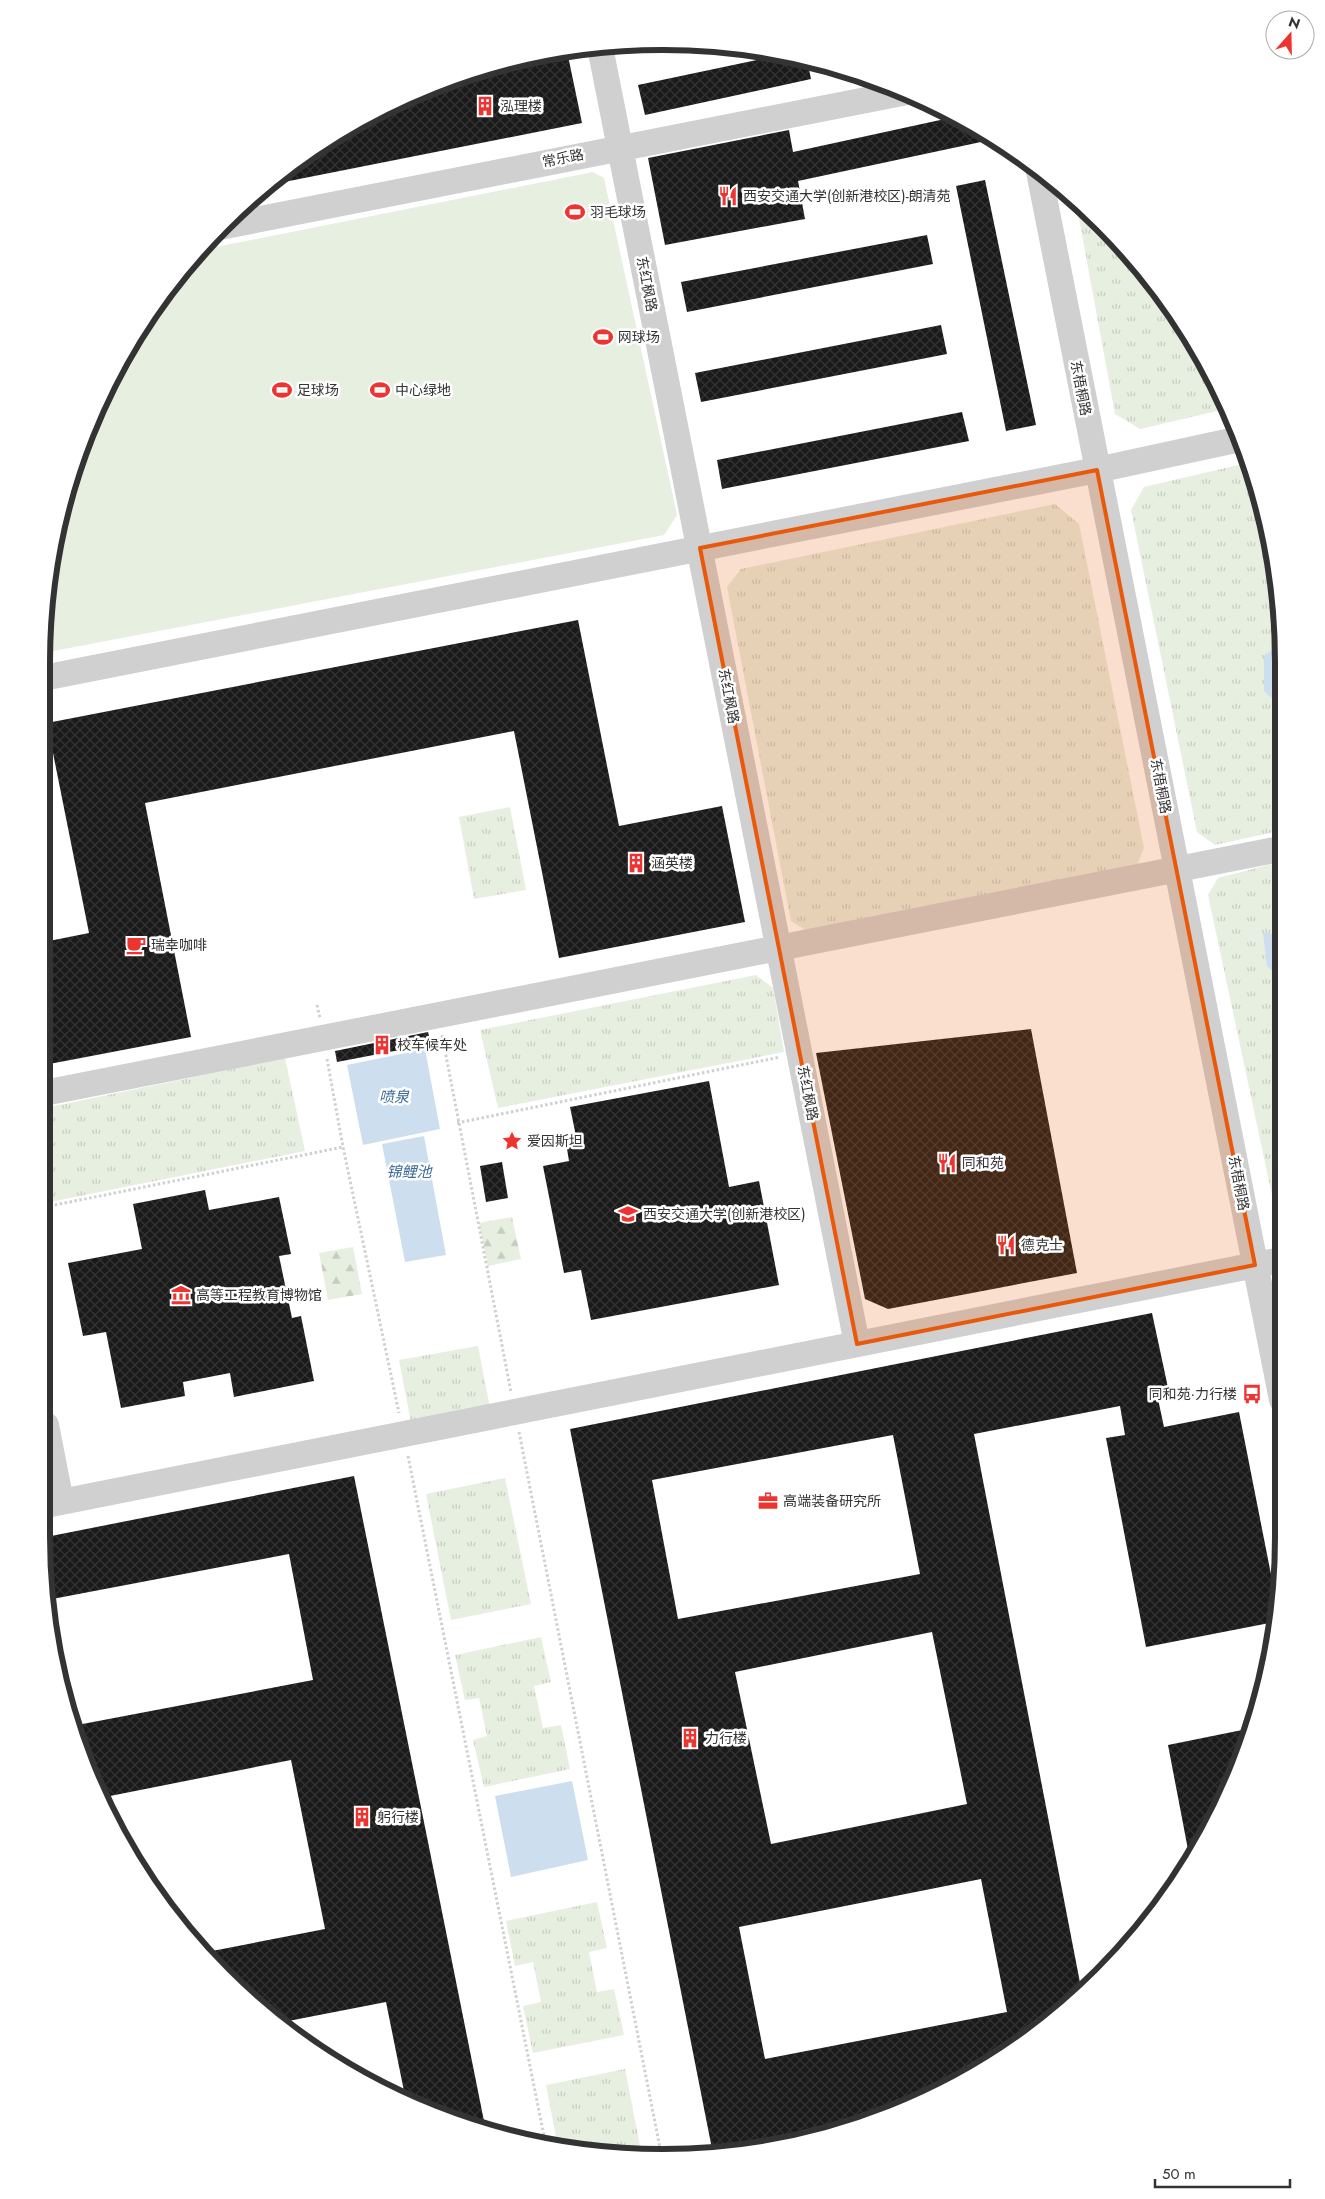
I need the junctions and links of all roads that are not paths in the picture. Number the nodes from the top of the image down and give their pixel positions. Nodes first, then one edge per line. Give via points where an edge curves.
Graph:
1 (601, 53) edge
2 (891, 95) edge
3 (620, 147) junction
4 (1041, 182) edge
5 (234, 224) edge
6 (1233, 441) edge
7 (1097, 470) junction
8 (700, 548) junction
9 (50, 677) edge
10 (1275, 850) edge
11 (1178, 870) junction
12 (779, 947) junction
13 (50, 1092) edge
14 (1275, 1261) edge
15 (1255, 1265) junction
16 (857, 1344) junction
17 (1275, 1365) edge
18 (50, 1464) edge
19 (54, 1503) edge

1 - 3 street, 东红枫路
2 - 3 street, 常乐路
3 - 5 street, 常乐路
3 - 8 street, 东红枫路
4 - 7 street, 东梧桐路
6 - 7 street
7 - 8 street
7 - 11 street, 东梧桐路
8 - 9 street
8 - 12 street, 东红枫路
10 - 11 street
11 - 12 street
11 - 15 street, 东梧桐路
12 - 13 street
12 - 16 street, 东红枫路
14 - 15 street
15 - 16 street
15 - 17 street, 东梧桐路
16 - 19 street
18 - 19 street

